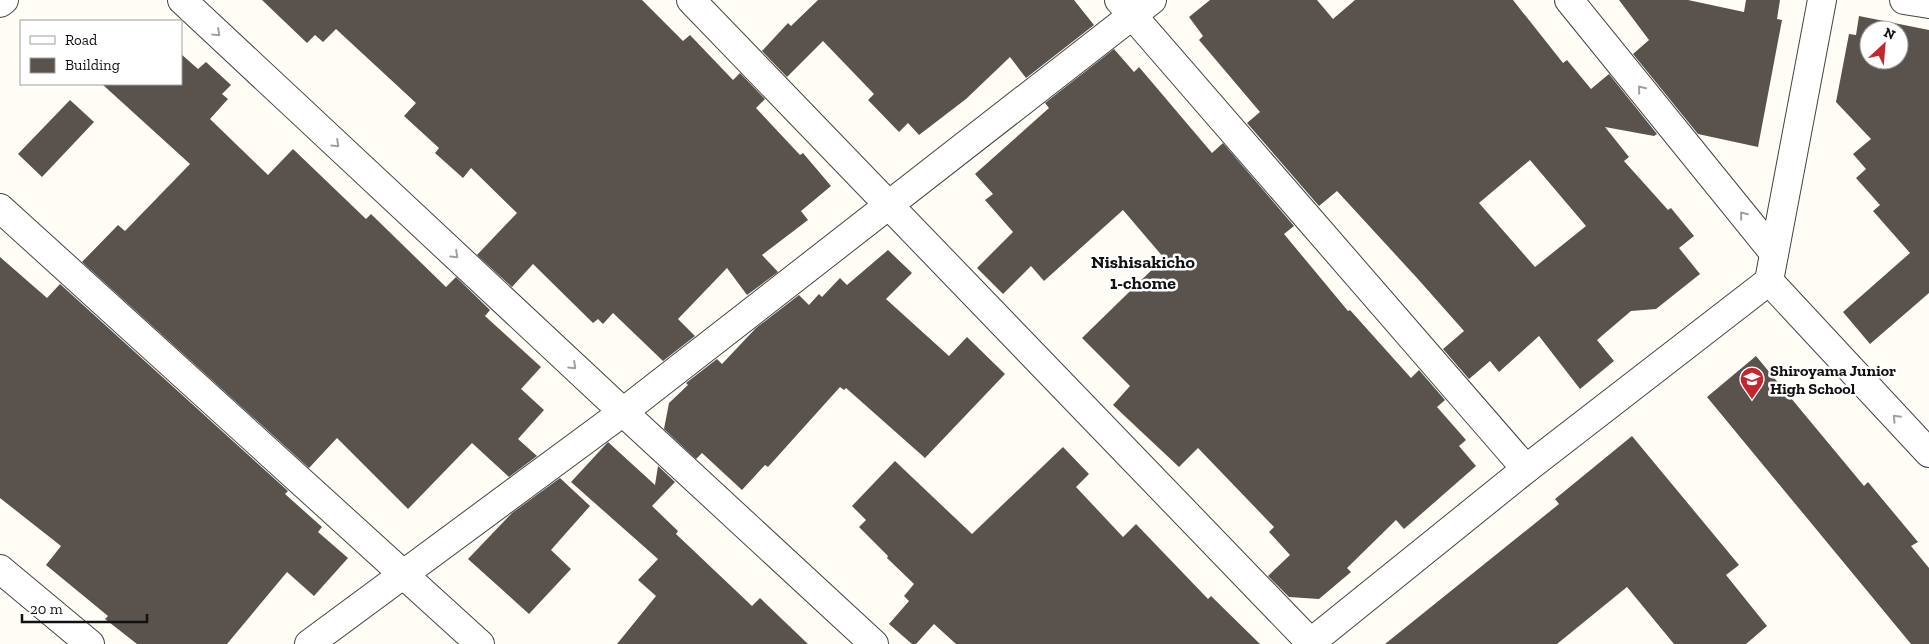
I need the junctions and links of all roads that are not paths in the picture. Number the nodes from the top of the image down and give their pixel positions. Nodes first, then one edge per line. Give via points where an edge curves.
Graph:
1 (4, 0) edge
2 (182, 0) edge
3 (691, 0) edge
4 (1569, 0) edge
5 (1822, 0) edge
6 (1904, 0) edge
7 (0, 3) edge
8 (1929, 4) edge
9 (1134, 5) edge
10 (889, 205) junction
11 (0, 208) edge
12 (1774, 253) junction
13 (1768, 282) junction
14 (623, 412) junction
15 (1929, 453) edge
16 (1526, 469) junction
17 (0, 569) edge
18 (404, 574) junction
19 (1310, 643) edge
20 (90, 644) edge
21 (309, 644) edge
22 (480, 644) edge
23 (874, 644) edge

1 - 7 street
2 -> 14 street
3 - 10 street
12 -> 4 street
5 - 12 street
6 - 8 street
9 - 10 street
9 - 16 street
10 - 14 street
10 - 19 street
11 - 18 street
12 - 13 street
15 -> 13 street
13 - 16 street
14 - 18 street
14 - 23 street
16 - 19 street
17 - 20 street
18 - 21 street
18 - 22 street

